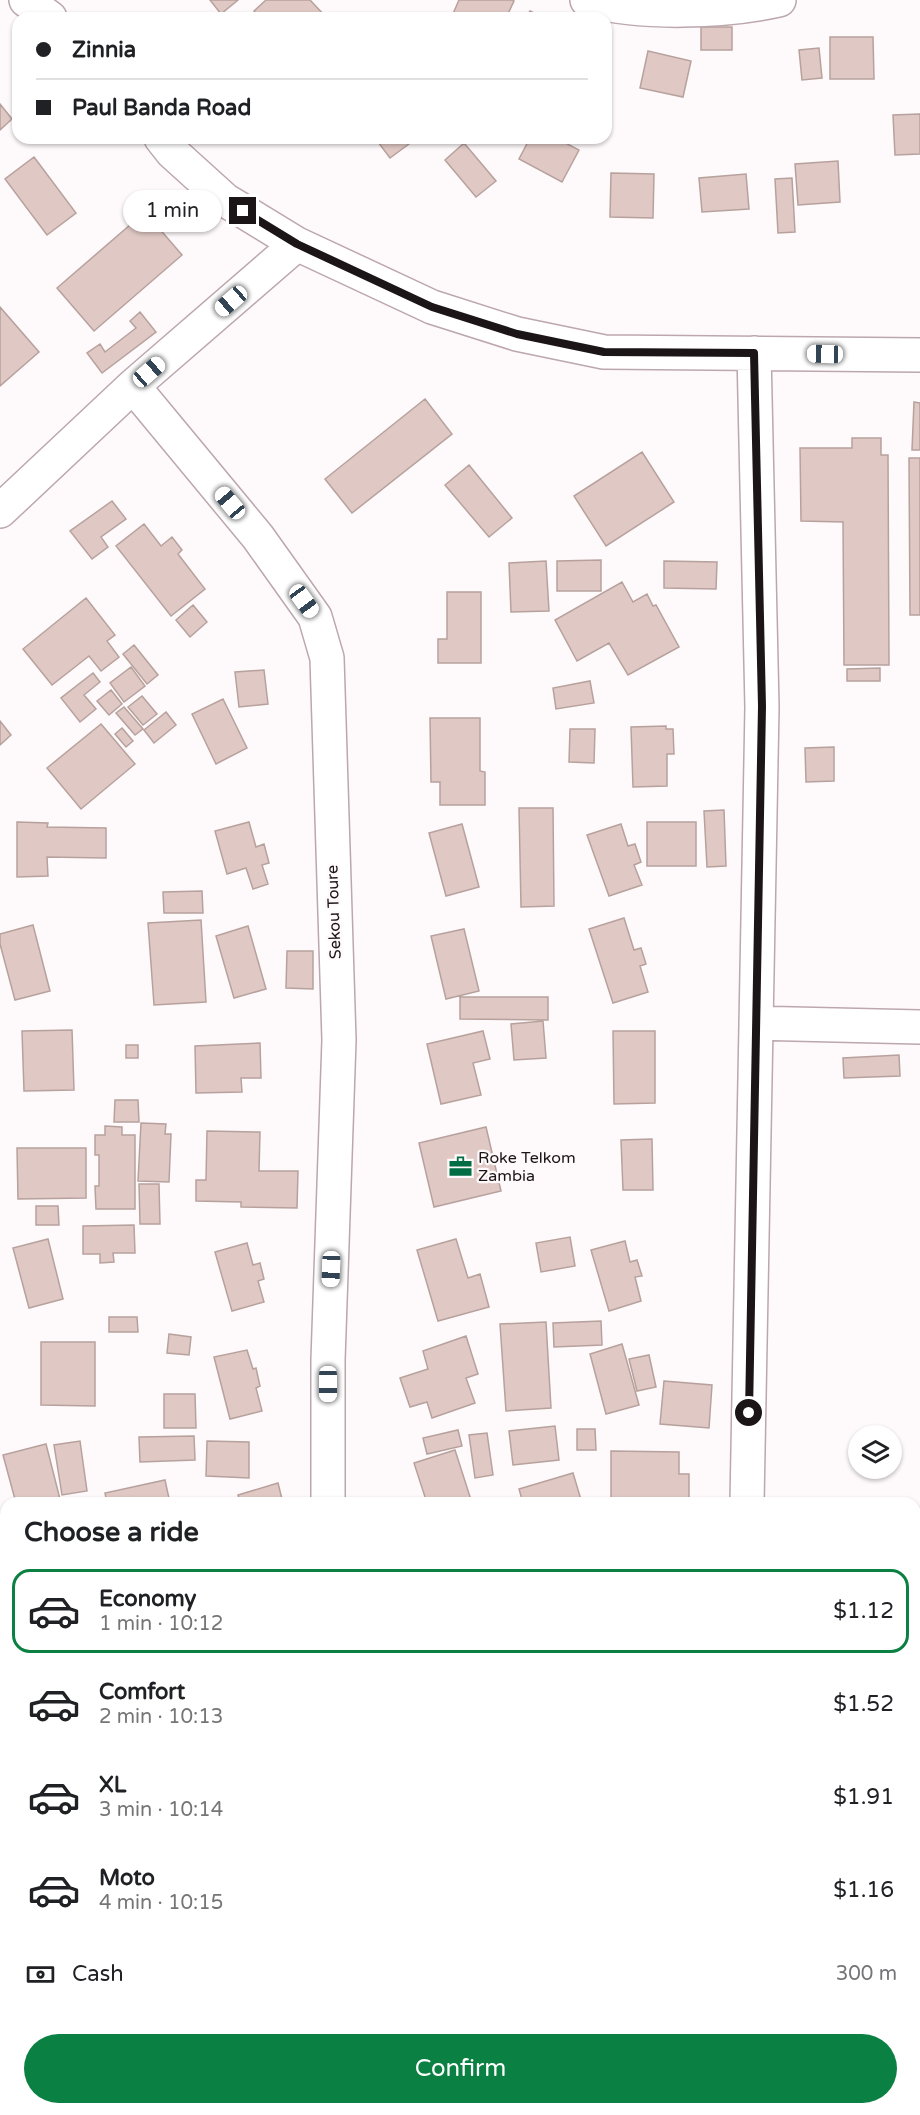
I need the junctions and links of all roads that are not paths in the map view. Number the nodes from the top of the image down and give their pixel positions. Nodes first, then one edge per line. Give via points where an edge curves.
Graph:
1 (26, 0) edge
2 (587, 0) edge
3 (779, 0) edge
4 (42, 12) edge
5 (166, 144) edge
6 (297, 244) junction
7 (754, 353) junction
8 (920, 356) edge
9 (133, 386) junction
10 (0, 511) edge
11 (756, 1023) junction
12 (920, 1027) edge
13 (328, 1497) edge
14 (747, 1497) edge

1 - 4 street
2 - 3 street via 663,10 750,6
5 - 6 street via 225,200
6 - 7 street via 432,307 517,334 604,352
6 - 9 street
7 - 8 street
7 - 11 street via 762,706
9 - 10 street
9 - 13 street, Sekou Toure via 258,537 315,616 327,658 339,1040 328,1360
11 - 12 street
11 - 14 street

